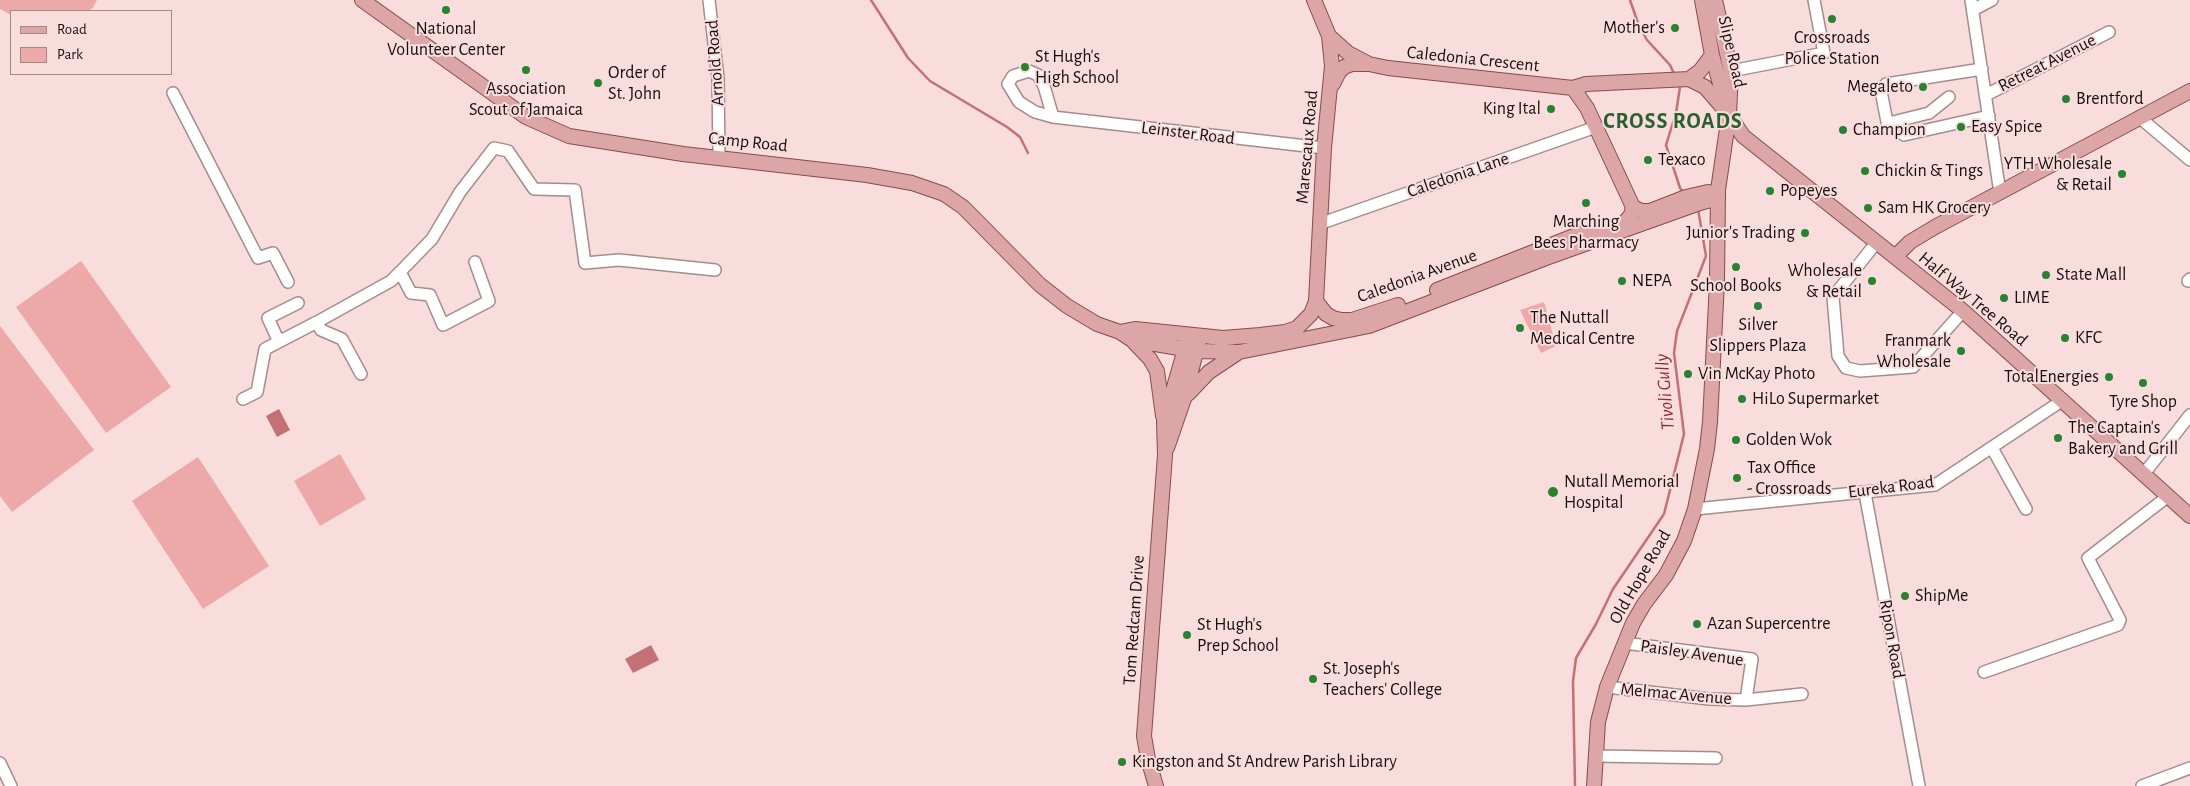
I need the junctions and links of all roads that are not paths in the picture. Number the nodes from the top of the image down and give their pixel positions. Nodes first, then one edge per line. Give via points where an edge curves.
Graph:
1 (362, 0) edge
2 (709, 0) edge
3 (1314, 0) edge
4 (1702, 0) edge
5 (1715, 0) edge
6 (1814, 0) edge
7 (1992, 0) edge
8 (1972, 5) edge
9 (2109, 32) dead end
10 (1329, 36) junction
11 (1712, 55) junction
12 (1368, 64) junction
13 (1982, 68) junction
14 (1731, 71) junction
15 (1681, 79) junction
16 (1332, 87) junction
17 (1573, 88) junction
18 (2190, 91) edge
19 (173, 93) dead end
20 (1986, 94) junction
21 (1949, 97) dead end
22 (1729, 115) junction
23 (1989, 116) junction
24 (1053, 117) dead end
25 (2139, 117) junction
26 (1596, 127) junction
27 (1904, 135) dead end
28 (1324, 148) junction
29 (719, 157) junction
30 (2190, 160) edge
31 (2000, 193) junction
32 (1718, 194) junction
33 (1692, 201) junction
34 (1633, 207) junction
35 (1320, 224) junction
36 (1615, 235) junction
37 (1876, 243) junction
38 (1895, 257) junction
39 (475, 262) dead end
40 (716, 270) dead end
41 (400, 272) junction
42 (288, 282) dead end
43 (1316, 301) junction
44 (298, 303) dead end
45 (1963, 311) junction
46 (318, 322) junction
47 (1120, 332) junction
48 (1194, 335) junction
49 (1132, 340) junction
50 (279, 342) junction
51 (1191, 350) junction
52 (1239, 352) junction
53 (361, 374) dead end
54 (243, 399) dead end
55 (1184, 399) junction
56 (2063, 400) junction
57 (2190, 415) edge
58 (1164, 422) junction
59 (1992, 448) junction
60 (1165, 455) junction
61 (2143, 475) junction
62 (1865, 492) junction
63 (2166, 497) junction
64 (1695, 509) junction
65 (2026, 509) dead end
66 (2190, 516) edge
67 (1624, 643) junction
68 (1984, 672) dead end
69 (1607, 687) junction
70 (1802, 694) dead end
71 (1746, 700) junction
72 (1596, 756) junction
73 (1716, 758) dead end
74 (0, 763) edge
75 (2190, 768) edge
76 (11, 786) edge
77 (1156, 786) edge
78 (1594, 786) edge
79 (1919, 786) edge
80 (2142, 786) edge

1 - 29 main road, Camp Road via 526,117 569,136
2 - 29 street, Arnold Road via 718,78
3 - 10 main road, Marescaux Road
4 - 11 main road, Slipe Road
5 - 14 main road, Slipe Road
6 - 14 street via 1824,52
7 - 8 street
8 - 13 street
9 - 20 street, Retreat Avenue
10 - 12 main road, Caledonia Crescent via 1348,53
10 - 16 main road, Marescaux Road
11 - 15 main road via 1700,71
11 - 22 main road, Slipe Road
12 - 16 main road, Caledonia Crescent via 1344,67
12 - 17 main road, Caledonia Crescent
13 - 20 street
13 - 21 street via 1886,84 1881,91 1887,122 1890,123 1929,113
14 - 22 main road, Slipe Road
15 - 17 main road, Caledonia Crescent via 1586,84
15 - 22 main road via 1710,92
16 - 28 main road, Marescaux Road
17 - 26 main road
18 - 25 main road
19 - 42 street via 258,258 273,253
20 - 23 street
22 - 32 main road, Old Hope Road
22 - 37 main road, Half Way Tree Road via 1749,141
23 - 27 street
23 - 31 street
24 - 28 street, Leinster Road
25 - 30 street
25 - 31 main road
26 - 34 main road
26 - 35 street, Caledonia Lane
28 - 35 main road, Marescaux Road
29 - 47 main road, Camp Road via 867,175 912,183 944,194 963,207 1040,285 1097,324
31 - 38 main road via 1910,242
32 - 33 main road
32 - 64 main road, Old Hope Road via 1710,422
33 - 34 main road via 1650,211
33 - 36 main road, Caledonia Avenue
34 - 36 main road via 1631,215
35 - 43 main road, Marescaux Road
36 - 43 main road, Caledonia Avenue via 1596,231 1579,234 1352,320 1333,318
36 - 52 main road, Caledonia Avenue via 1369,326
37 - 38 main road, Half Way Tree Road
37 - 45 street via 1833,297 1838,356 1846,368 1860,371 1913,367
38 - 45 main road, Half Way Tree Road
39 - 41 street via 489,301 443,325 430,296 411,293
40 - 41 street via 619,260 585,264 576,190 534,189 508,151 494,148 460,192 432,239
41 - 46 street via 391,281
43 - 48 main road via 1306,321 1285,332 1223,338
44 - 50 street via 268,318
45 - 56 main road, Half Way Tree Road
46 - 50 street
46 - 53 street via 321,330 342,339
47 - 48 main road, Camp Road via 1135,329
47 - 49 main road, Camp Road
48 - 51 main road, Tom Redcam Drive
49 - 51 main road, Camp Road
49 - 58 main road via 1157,371
50 - 54 street via 265,349 257,392
51 - 52 main road, Caledonia Avenue
51 - 55 main road, Tom Redcam Drive
51 - 58 main road, Tom Redcam Drive
52 - 55 main road via 1203,377
55 - 60 main road, Tom Redcam Drive
56 - 59 street, Eureka Road
56 - 61 main road, Half Way Tree Road
57 - 61 street
58 - 60 main road, Tom Redcam Drive
59 - 62 street, Eureka Road via 1935,485
59 - 65 street
60 - 77 main road, Tom Redcam Drive via 1144,736
61 - 63 main road, Half Way Tree Road
62 - 64 street, Eureka Road
62 - 79 street, Ripon Road
63 - 66 main road, Half Way Tree Road
63 - 68 street via 2088,558 2120,620 2118,625
64 - 67 main road, Old Hope Road via 1684,541 1666,575 1644,604
67 - 69 main road, Old Hope Road
67 - 71 street, Paisley Avenue via 1752,659
69 - 71 street, Melmac Avenue
69 - 72 main road, Old Hope Road via 1598,722
70 - 71 street, Melmac Avenue
72 - 73 street
72 - 78 main road, Old Hope Road
74 - 76 street
75 - 80 street

